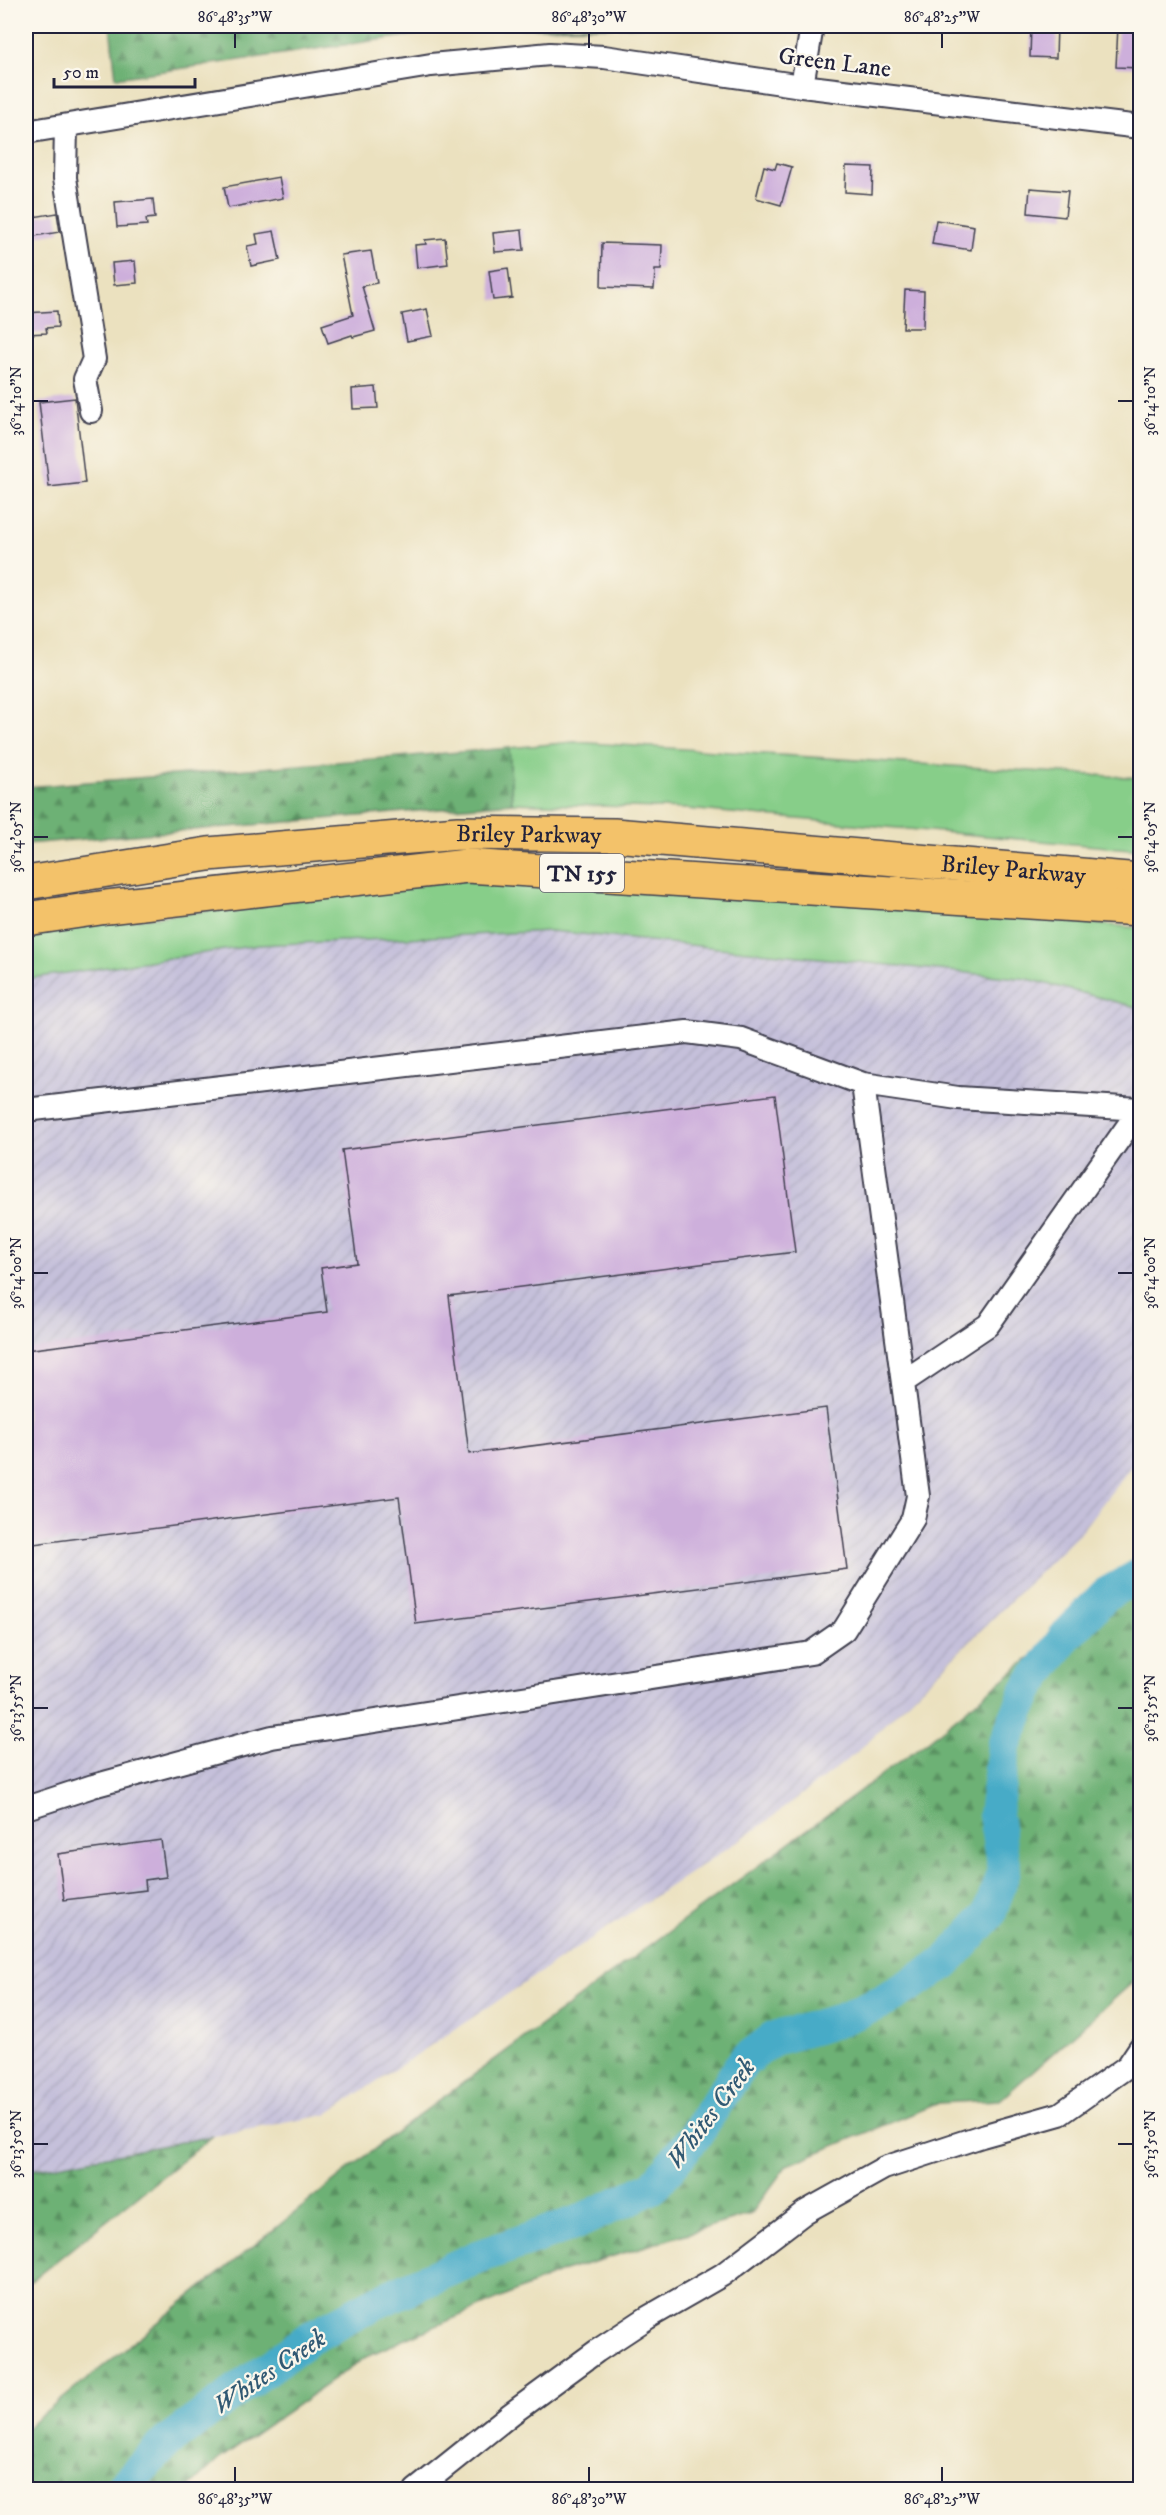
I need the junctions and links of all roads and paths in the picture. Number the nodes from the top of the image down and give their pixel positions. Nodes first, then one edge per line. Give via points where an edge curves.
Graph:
1 (812, 26) edge
2 (802, 86) junction
3 (66, 126) junction
4 (1140, 127) edge
5 (26, 132) edge
6 (91, 411) dead end
7 (208, 854) junction
8 (26, 860) edge
9 (1140, 880) edge
10 (26, 883) edge
11 (1140, 909) edge
12 (26, 919) edge
13 (863, 1084) junction
14 (26, 1110) edge
15 (903, 1382) junction
16 (26, 1808) edge
17 (1140, 2049) edge
18 (416, 2490) edge

1 - 2 street
2 - 3 street, Green Lane via 604,57 550,54 431,65
2 - 4 street, Green Lane
3 - 5 street, Green Lane
3 - 6 street via 65,177 94,359 85,379
7 - 8 highway
7 - 9 highway, Briley Parkway / TN 155 via 459,833 614,835
7 - 10 highway, Briley Parkway / TN 155
11 - 12 highway, Briley Parkway / TN 155 via 467,866
13 - 14 street via 741,1039 687,1032
13 - 15 street
13 - 15 street via 958,1098 1140,1109 988,1325
15 - 16 street via 918,1496 913,1519 844,1630 812,1653 272,1737
17 - 18 street via 1128,2066 1060,2114 884,2168 805,2212 722,2275 597,2351

